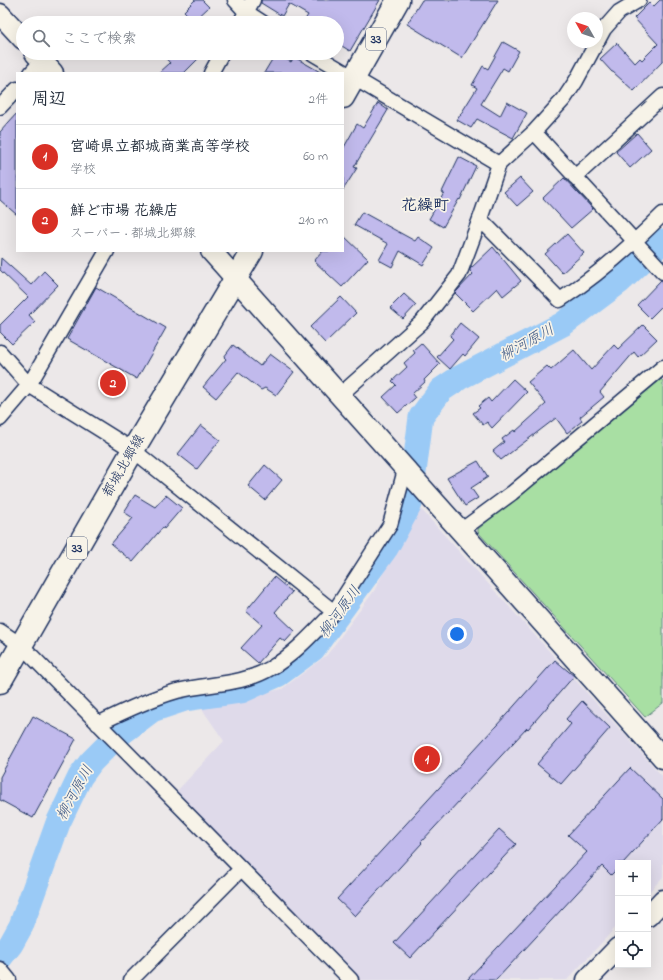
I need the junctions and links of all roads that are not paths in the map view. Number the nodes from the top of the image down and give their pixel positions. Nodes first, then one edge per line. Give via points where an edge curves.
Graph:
1 (235, 0) edge
2 (253, 0) edge
3 (398, 0) edge
4 (639, 0) edge
5 (0, 14) edge
6 (242, 16) edge
7 (244, 16) edge
8 (16, 31) edge
9 (218, 60) edge
10 (319, 60) edge
11 (212, 72) edge
12 (332, 72) edge
13 (348, 88) edge
14 (16, 90) edge
15 (663, 96) edge
16 (0, 107) edge
17 (534, 132) junction
18 (499, 164) junction
19 (575, 177) junction
20 (663, 214) edge
21 (480, 219) junction
22 (637, 244) junction
23 (106, 252) edge
24 (212, 252) edge
25 (251, 252) edge
26 (658, 267) edge
27 (236, 279) junction
28 (0, 352) edge
29 (662, 369) edge
30 (29, 385) junction
31 (339, 396) junction
32 (0, 419) edge
33 (133, 450) junction
34 (405, 470) junction
35 (459, 532) junction
36 (334, 612) junction
37 (0, 631) edge
38 (21, 645) junction
39 (0, 682) edge
40 (102, 728) junction
41 (663, 758) edge
42 (242, 869) junction
43 (663, 900) edge
44 (651, 913) edge
45 (615, 951) edge
46 (131, 980) edge
47 (351, 980) edge
48 (588, 980) edge

1 - 6 street
2 - 7 street
3 - 13 main road, 33
4 - 17 street via 619,12 604,29 564,99
5 - 8 street
9 - 11 street
10 - 12 street
13 - 18 street
14 - 16 street
15 - 19 street
17 - 18 street
17 - 19 street
18 - 21 street
19 - 22 street
20 - 22 street
21 - 22 street via 560,300
21 - 31 street via 459,275 422,322
22 - 26 street
23 - 30 street
24 - 27 street
25 - 27 main road, 都城北郷線 / 33
27 - 31 street
27 - 33 main road, 都城北郷線 / 33
28 - 30 street
29 - 35 street via 512,493
30 - 32 street
30 - 33 street
31 - 34 street
33 - 36 street
33 - 38 main road, 都城北郷線 / 33
34 - 35 street
34 - 36 street via 390,525
35 - 41 street
36 - 40 street via 294,652 270,669 240,682 177,691 135,706
37 - 38 street
38 - 39 main road, 都城北郷線 / 33
38 - 40 street
40 - 42 street
42 - 46 street
42 - 47 street
43 - 44 street
45 - 48 street

